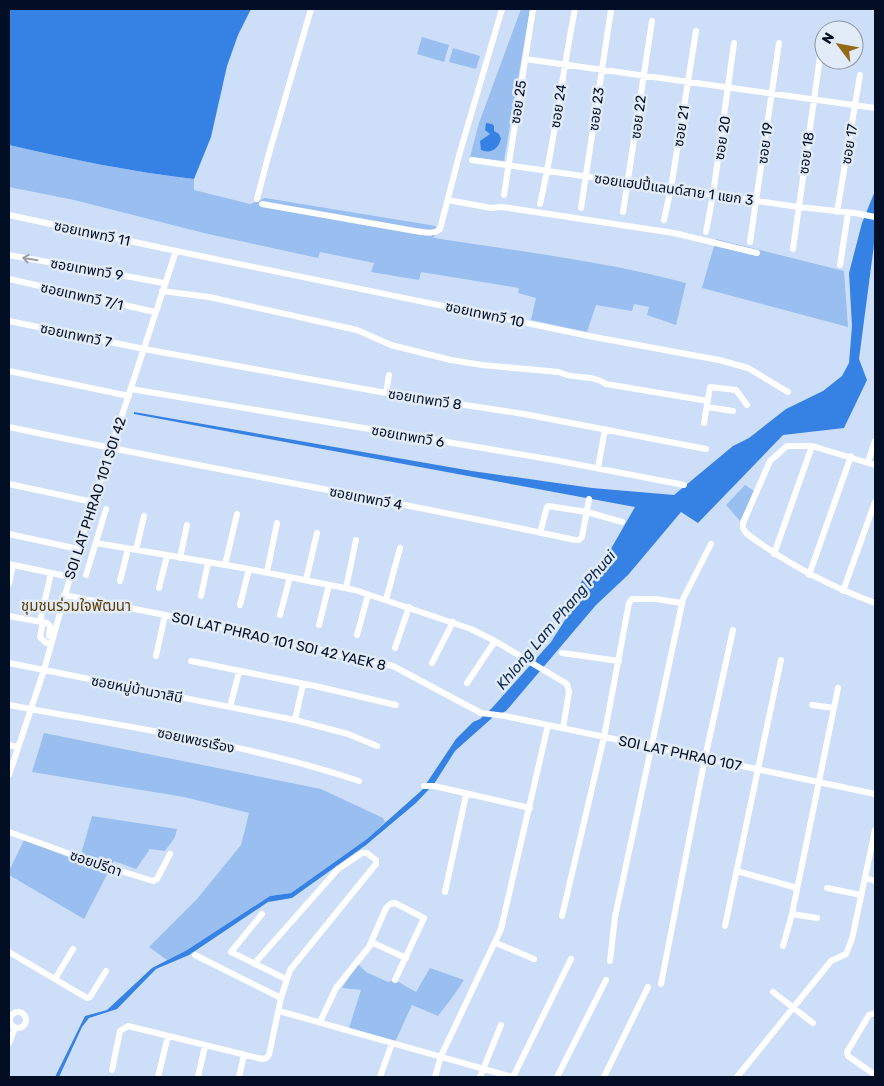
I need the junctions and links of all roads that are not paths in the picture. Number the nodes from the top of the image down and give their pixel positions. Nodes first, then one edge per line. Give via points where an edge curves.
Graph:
1 (311, 9) edge
2 (502, 9) edge
3 (533, 9) edge
4 (576, 9) edge
5 (611, 10) dead end
6 (652, 21) dead end
7 (696, 32) dead end
8 (734, 43) dead end
9 (779, 44) dead end
10 (525, 59) junction
11 (564, 65) junction
12 (602, 70) junction
13 (818, 70) edge
14 (860, 75) dead end
15 (643, 76) junction
16 (688, 82) junction
17 (729, 88) junction
18 (772, 94) junction
19 (814, 100) junction
20 (856, 106) junction
21 (875, 108) edge
22 (472, 160) dead end
23 (508, 164) junction
24 (548, 171) junction
25 (586, 176) junction
26 (629, 182) junction
27 (671, 188) junction
28 (713, 194) junction
29 (504, 195) dead end
30 (448, 200) junction
31 (757, 201) junction
32 (540, 204) dead end
33 (798, 207) junction
34 (581, 208) dead end
35 (623, 212) dead end
36 (837, 212) junction
37 (851, 213) junction
38 (9, 215) edge
39 (875, 217) edge
40 (664, 220) dead end
41 (706, 232) dead end
42 (750, 242) dead end
43 (793, 249) dead end
44 (176, 251) junction
45 (757, 253) dead end
46 (9, 255) edge
47 (840, 265) dead end
48 (9, 279) edge
49 (164, 283) junction
50 (162, 291) junction
51 (154, 312) junction
52 (9, 321) edge
53 (144, 350) junction
54 (9, 371) edge
55 (389, 374) dead end
56 (132, 389) junction
57 (788, 392) dead end
58 (386, 393) junction
59 (129, 396) junction
60 (707, 404) junction
61 (747, 405) dead end
62 (733, 411) dead end
63 (704, 423) dead end
64 (9, 427) edge
65 (605, 429) junction
66 (875, 442) edge
67 (812, 446) junction
68 (110, 448) junction
69 (706, 449) dead end
70 (851, 456) junction
71 (868, 462) junction
72 (875, 465) edge
73 (598, 468) junction
74 (9, 484) edge
75 (684, 485) dead end
76 (589, 499) dead end
77 (93, 502) junction
78 (875, 502) edge
79 (106, 509) dead end
80 (586, 512) junction
81 (237, 514) dead end
82 (144, 516) dead end
83 (622, 522) dead end
84 (277, 524) dead end
85 (187, 525) dead end
86 (317, 532) dead end
87 (540, 533) junction
88 (9, 534) edge
89 (356, 540) dead end
90 (96, 543) junction
91 (711, 544) dead end
92 (400, 548) dead end
93 (78, 549) junction
94 (132, 549) junction
95 (774, 554) junction
96 (167, 556) junction
97 (180, 558) junction
98 (208, 563) junction
99 (11, 564) edge
100 (225, 565) junction
101 (248, 569) junction
102 (267, 572) junction
103 (51, 573) junction
104 (86, 574) dead end
105 (809, 574) junction
106 (70, 577) junction
107 (290, 577) junction
108 (306, 580) junction
109 (120, 581) dead end
110 (9, 584) edge
111 (329, 585) junction
112 (159, 588) dead end
113 (346, 588) junction
114 (843, 591) junction
115 (368, 594) junction
116 (64, 595) junction
117 (201, 596) dead end
118 (386, 600) junction
119 (682, 603) junction
120 (875, 604) edge
121 (240, 605) dead end
122 (409, 607) junction
123 (165, 615) junction
124 (280, 615) dead end
125 (9, 616) edge
126 (42, 622) junction
127 (454, 622) junction
128 (319, 625) dead end
129 (733, 630) dead end
130 (357, 635) dead end
131 (52, 640) junction
132 (498, 643) junction
133 (395, 648) dead end
134 (562, 653) dead end
135 (156, 656) dead end
136 (781, 660) dead end
137 (191, 661) dead end
138 (619, 661) junction
139 (9, 663) edge
140 (432, 663) dead end
141 (44, 670) junction
142 (239, 672) junction
143 (467, 683) dead end
144 (303, 684) junction
145 (838, 688) dead end
146 (9, 705) edge
147 (396, 705) dead end
148 (812, 705) dead end
149 (230, 707) junction
150 (834, 708) junction
151 (31, 709) junction
152 (484, 714) joint
153 (295, 720) junction
154 (548, 725) junction
155 (563, 728) junction
156 (604, 736) junction
157 (9, 745) edge
158 (376, 746) dead end
159 (651, 746) junction
160 (18, 747) junction
161 (705, 758) junction
162 (758, 769) junction
163 (9, 775) edge
164 (359, 781) dead end
165 (820, 782) junction
166 (424, 786) dead end
167 (875, 794) edge
168 (466, 795) junction
169 (530, 808) junction
170 (875, 830) edge
171 (9, 832) edge
172 (873, 848) edge
173 (170, 854) dead end
174 (737, 870) junction
175 (865, 878) junction
176 (875, 881) edge
177 (797, 888) junction
178 (827, 888) dead end
179 (445, 892) dead end
180 (861, 896) junction
181 (262, 914) dead end
182 (792, 914) junction
183 (562, 916) dead end
184 (817, 918) dead end
185 (725, 926) dead end
186 (371, 942) junction
187 (496, 943) junction
188 (783, 946) dead end
189 (73, 949) dead end
190 (9, 952) edge
191 (194, 954) dead end
192 (406, 958) junction
193 (572, 958) dead end
194 (534, 959) dead end
195 (610, 961) dead end
196 (254, 964) junction
197 (106, 971) dead end
198 (55, 979) junction
199 (286, 979) junction
200 (396, 980) dead end
201 (606, 980) dead end
202 (661, 984) dead end
203 (648, 987) dead end
204 (773, 992) dead end
205 (281, 998) junction
206 (794, 1007) junction
207 (279, 1010) junction
208 (875, 1013) edge
209 (320, 1022) junction
210 (814, 1023) dead end
211 (501, 1025) dead end
212 (15, 1028) dead end
213 (168, 1036) junction
214 (9, 1043) edge
215 (392, 1043) junction
216 (205, 1046) junction
217 (244, 1055) junction
218 (441, 1056) junction
219 (483, 1069) junction
220 (112, 1070) dead end
221 (875, 1075) edge
222 (158, 1077) edge
223 (198, 1077) edge
224 (239, 1077) edge
225 (380, 1077) edge
226 (435, 1077) edge
227 (480, 1077) edge
228 (513, 1077) edge
229 (557, 1077) edge
230 (604, 1077) edge
231 (737, 1077) edge

1 - 30 street via 268,157 260,202 415,232 434,232 440,229
2 - 30 street
3 - 10 street, ซอย 25
4 - 11 street, ซอย 24
5 - 12 street, ซอย 23
6 - 15 street, ซอย 22
7 - 16 street, ซอย 21
8 - 17 street, ซอย 20
9 - 18 street, ซอย 19
10 - 11 street
10 - 23 street, ซอย 25
11 - 12 street
11 - 24 street, ซอย 24
12 - 15 street
12 - 25 street, ซอย 23
13 - 19 street, ซอย 18
14 - 20 street, ซอย 17
15 - 16 street
15 - 26 street, ซอย 22
16 - 17 street
16 - 27 street, ซอย 21
17 - 18 street
17 - 28 street, ซอย 20
18 - 19 street
18 - 31 street, ซอย 19
19 - 20 street
19 - 33 street, ซอย 18
20 - 21 street
20 - 36 street, ซอย 17
22 - 23 street, ซอยแฮปปี้แลนด์สาย 1 แยก 3
23 - 24 street, ซอยแฮปปี้แลนด์สาย 1 แยก 3
23 - 29 street, ซอย 25
24 - 25 street, ซอยแฮปปี้แลนด์สาย 1 แยก 3
24 - 32 street, ซอย 24
25 - 26 street, ซอยแฮปปี้แลนด์สาย 1 แยก 3
25 - 34 street, ซอย 23
26 - 27 street, ซอยแฮปปี้แลนด์สาย 1 แยก 3
26 - 35 street, ซอย 22
27 - 28 street, ซอยแฮปปี้แลนด์สาย 1 แยก 3
27 - 40 street, ซอย 21
28 - 31 street, ซอยแฮปปี้แลนด์สาย 1 แยก 3
28 - 41 street, ซอย 20
30 - 45 street via 674,233
31 - 33 street, ซอยแฮปปี้แลนด์สาย 1 แยก 3
31 - 42 street, ซอย 19
33 - 36 street, ซอยแฮปปี้แลนด์สาย 1 แยก 3
33 - 43 street, ซอย 18
36 - 37 street, ซอยแฮปปี้แลนด์สาย 1 แยก 3
37 - 39 street, ซอยแฮปปี้แลนด์สาย 1 แยก 3
37 - 47 street
38 - 44 street, ซอยเทพทวี 11
44 - 49 street, SOI LAT PHRAO 101 SOI 42
44 - 57 street, ซอยเทพทวี 10 via 719,360 748,368
49 -> 46 street, ซอยเทพทวี 9
48 - 51 street, ซอยเทพทวี 7/1
49 - 50 street, SOI LAT PHRAO 101 SOI 42
50 - 51 street, SOI LAT PHRAO 101 SOI 42
50 - 60 street via 209,297 357,330 391,345 451,360 559,372 565,376 600,380 606,384
51 - 53 street, SOI LAT PHRAO 101 SOI 42
52 - 53 street, ซอยเทพทวี 7
53 - 56 street, SOI LAT PHRAO 101 SOI 42
53 - 58 street, ซอยเทพทวี 8
54 - 59 street
55 - 58 street
56 - 59 street, SOI LAT PHRAO 101 SOI 42
56 - 73 street, ซอยเทพทวี 6
58 - 65 street, ซอยเทพทวี 8
59 - 68 street, SOI LAT PHRAO 101 SOI 42
60 - 61 street via 710,387 736,390
60 - 62 street
60 - 63 street
64 - 68 street, ซอยเทพทวี 4
65 - 69 street, ซอยเทพทวี 8
65 - 73 street
66 - 71 street
67 - 70 street
67 - 95 street
67 - 95 street via 787,446 778,452 770,461 743,523 746,533
68 - 77 street, SOI LAT PHRAO 101 SOI 42
68 - 87 street, ซอยเทพทวี 4
70 - 71 street
70 - 105 street
71 - 72 street
73 - 75 street, ซอยเทพทวี 6
74 - 77 street
76 - 80 street, ซอยเทพทวี 4
77 - 93 street, SOI LAT PHRAO 101 SOI 42
78 - 114 street
79 - 90 street
80 - 83 street
80 - 87 street via 548,506
80 - 87 street, ซอยเทพทวี 4 via 579,540
81 - 100 street
82 - 94 street
84 - 102 street
85 - 97 street
86 - 108 street
88 - 93 street
89 - 113 street
90 - 94 street
90 - 104 street
91 - 119 street
92 - 118 street
93 - 106 street, SOI LAT PHRAO 101 SOI 42
94 - 96 street
94 - 109 street
95 - 105 street
96 - 97 street
96 - 112 street
97 - 98 street
98 - 100 street
98 - 117 street
99 - 103 street
99 - 110 street
100 - 101 street
101 - 102 street
101 - 121 street
102 - 107 street
103 - 106 street
103 - 126 street
105 - 114 street
106 - 116 street, SOI LAT PHRAO 101 SOI 42
107 - 108 street
107 - 124 street
108 - 111 street
111 - 113 street
111 - 128 street
113 - 115 street
114 - 120 street
115 - 118 street
115 - 130 street
116 - 123 street, SOI LAT PHRAO 101 SOI 42 YAEK 8
116 - 131 street, SOI LAT PHRAO 101 SOI 42
118 - 122 street
119 - 138 street via 632,599
119 - 159 street
122 - 127 street
122 - 133 street
123 - 135 street
123 - 152 street, SOI LAT PHRAO 101 SOI 42 YAEK 8 via 393,666
125 - 126 street
126 - 131 street via 49,625
127 - 132 street
127 - 140 street
129 - 161 street
131 - 141 street, SOI LAT PHRAO 101 SOI 42
132 - 143 street
132 - 155 street via 568,685 570,690
134 - 138 street
136 - 162 street
137 - 142 street
138 - 156 street
139 - 141 street, ซอยหมู่บ้านวาสินี
141 - 149 street, ซอยหมู่บ้านวาสินี
141 - 151 street, SOI LAT PHRAO 101 SOI 42
142 - 144 street
142 - 149 street
144 - 147 street
144 - 153 street
145 - 150 street
146 - 151 street, ซอยเพชรเรือง
148 - 150 street
149 - 153 street, ซอยหมู่บ้านวาสินี
150 - 165 street
151 - 160 street, SOI LAT PHRAO 101 SOI 42
151 - 164 street, ซอยเพชรเรือง via 130,726 304,764
152 - 154 street, SOI LAT PHRAO 107
153 - 158 street, ซอยหมู่บ้านวาสินี via 348,734
154 - 155 street, SOI LAT PHRAO 107
154 - 169 street
155 - 156 street, SOI LAT PHRAO 107
156 - 159 street, SOI LAT PHRAO 107
156 - 183 street
157 - 160 street
159 - 161 street, SOI LAT PHRAO 107
159 - 195 street via 615,917
160 - 163 street, SOI LAT PHRAO 101 SOI 42
161 - 162 street, SOI LAT PHRAO 107
161 - 202 street
162 - 165 street, SOI LAT PHRAO 107
162 - 174 street
165 - 167 street, SOI LAT PHRAO 107
165 - 177 street
166 - 168 street
168 - 169 street
168 - 179 street
169 - 187 street
170 - 172 street
171 - 173 street, ซอยปรีดา via 153,881
172 - 175 street
174 - 177 street
174 - 185 street
175 - 176 street
175 - 180 street
177 - 182 street
178 - 180 street
180 - 206 street via 846,954 831,961
181 - 196 street via 231,952
182 - 184 street
182 - 188 street
186 - 192 street
186 - 192 street via 386,908 395,903 424,918
186 - 209 street via 336,988
187 - 194 street
187 - 218 street
189 - 198 street
190 - 198 street
191 - 205 street
192 - 200 street
193 - 228 street
196 - 199 street
196 - 199 street via 338,869 362,853 376,860
197 - 198 street via 89,998
199 - 205 street
201 - 229 street
203 - 230 street
204 - 206 street
205 - 207 street
206 - 210 street
206 - 231 street
207 - 209 street
207 - 217 street via 269,1055 262,1059
208 - 221 street via 869,1015 847,1052
209 - 215 street
211 - 219 street
212 - 214 street
213 - 216 street
213 - 220 street via 128,1026 123,1028
213 - 222 street
215 - 218 street
215 - 225 street
216 - 217 street
216 - 223 street
217 - 224 street
218 - 219 street
218 - 226 street
219 - 227 street
219 - 228 street

